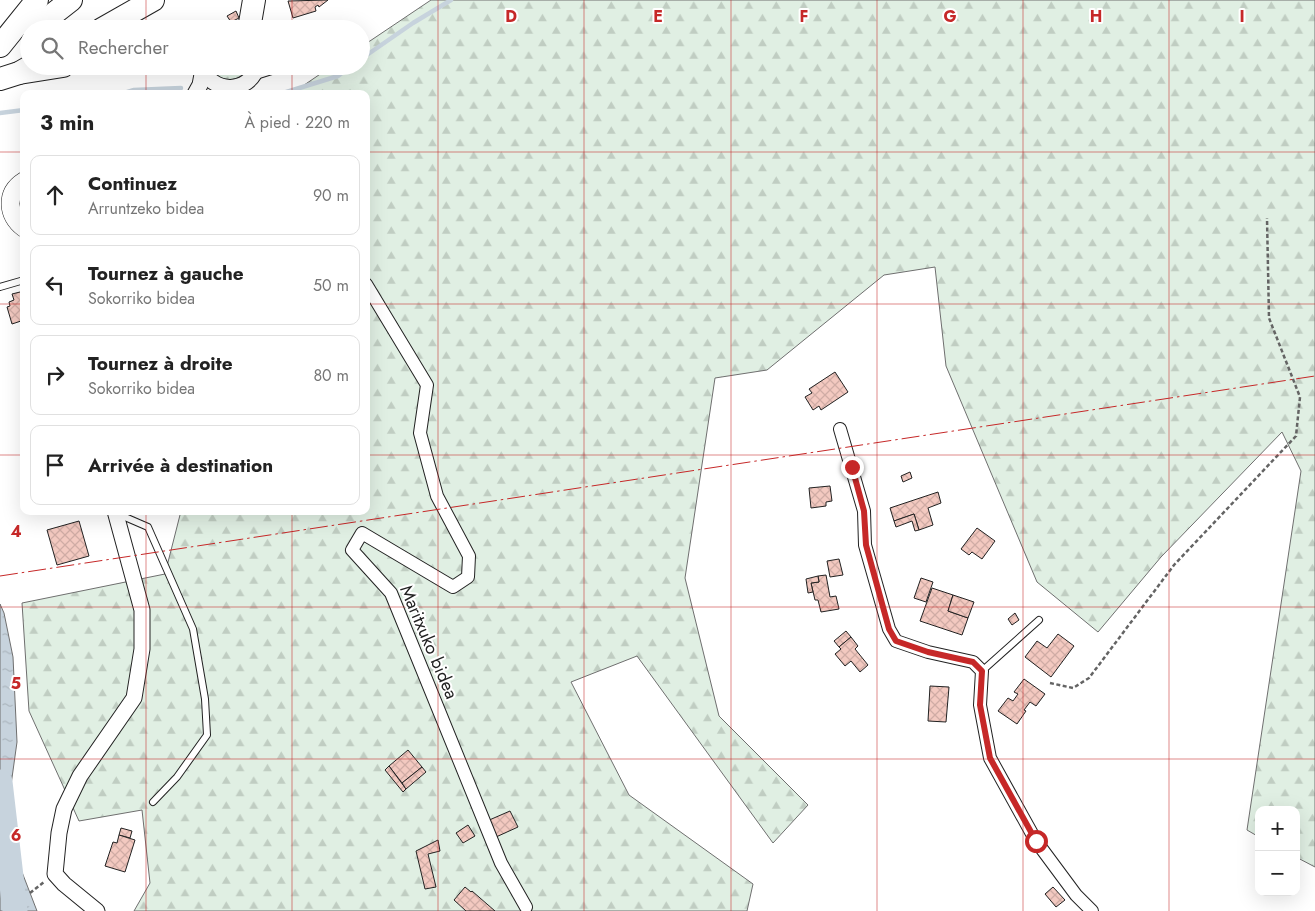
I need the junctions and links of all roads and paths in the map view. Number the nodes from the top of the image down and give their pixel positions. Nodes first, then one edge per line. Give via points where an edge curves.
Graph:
1 (37, 0) edge
2 (71, 0) edge
3 (153, 0) edge
4 (254, 0) edge
5 (22, 20) edge
6 (45, 20) edge
7 (118, 20) edge
8 (251, 20) edge
9 (20, 22) edge
10 (20, 38) edge
11 (0, 48) edge
12 (201, 75) edge
13 (207, 75) edge
14 (251, 75) edge
15 (197, 90) edge
16 (230, 90) edge
17 (12, 189) edge
18 (12, 218) edge
19 (1267, 218) dead end
20 (20, 281) edge
21 (0, 287) edge
22 (370, 291) edge
23 (840, 429) dead end
24 (116, 515) edge
25 (122, 515) edge
26 (1039, 620) dead end
27 (982, 671) junction
28 (1050, 683) dead end
29 (153, 802) dead end
30 (526, 907) dead end
31 (97, 911) edge
32 (1092, 911) edge

1 - 5 highway
2 - 6 highway
3 - 7 highway
4 - 8 highway
9 - 11 highway
10 - 11 highway
12 - 15 street
13 - 16 street via 212,82
14 - 16 street via 242,85
17 - 18 main road
19 - 28 path via 1269,318 1300,397 1296,436 1174,565 1089,678 1073,688
20 - 21 lane
22 - 30 street, Maritxuko bidea via 427,385 420,433 437,496 469,556 468,577 453,587 362,533 352,550 391,592 500,863
23 - 27 street via 864,511 866,545 889,629 896,641 973,662
24 - 31 street via 142,610 142,650 134,698 80,776 64,809 55,874
25 - 29 lane via 148,527 193,629 205,699 207,735 177,777
26 - 27 lane
27 - 32 street via 980,705 990,758 1036,841

